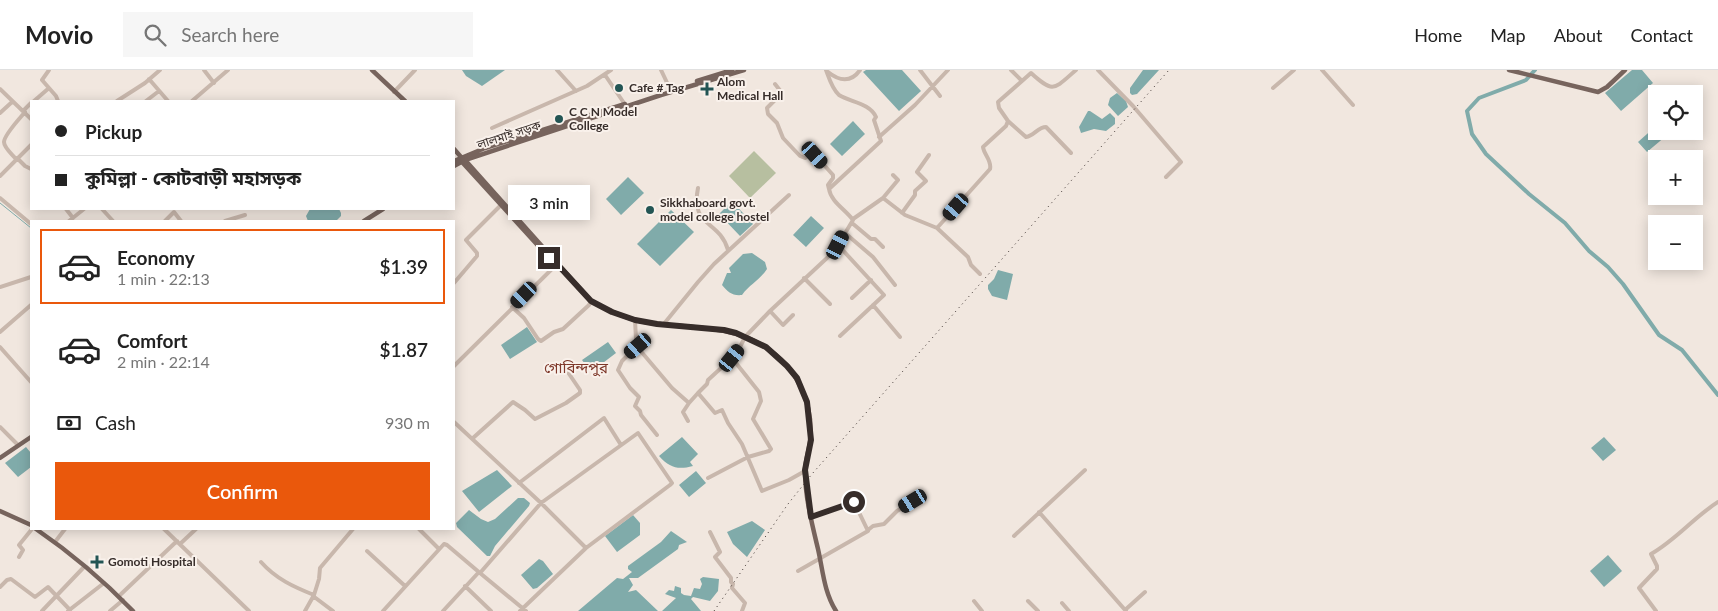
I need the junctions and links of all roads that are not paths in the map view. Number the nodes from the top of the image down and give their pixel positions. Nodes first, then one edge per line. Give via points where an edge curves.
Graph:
1 (50, 70) edge
2 (160, 70) edge
3 (204, 70) edge
4 (228, 70) edge
5 (372, 70) edge
6 (415, 70) edge
7 (557, 70) edge
8 (611, 70) edge
9 (661, 70) edge
10 (732, 70) edge
11 (744, 70) edge
12 (826, 70) edge
13 (860, 70) edge
14 (920, 70) edge
15 (948, 70) edge
16 (1011, 70) edge
17 (1076, 70) edge
18 (1098, 70) edge
19 (1294, 70) edge
20 (1322, 70) edge
21 (1625, 70) edge
22 (1512, 71) edge
23 (1032, 72) edge
24 (605, 75) junction
25 (150, 79) junction
26 (1022, 81) junction
27 (214, 83) junction
28 (775, 84) dead end
29 (933, 86) junction
30 (50, 88) junction
31 (1273, 88) dead end
32 (670, 89) junction
33 (0, 90) edge
34 (159, 91) junction
35 (576, 91) junction
36 (394, 92) junction
37 (940, 96) dead end
38 (35, 100) edge
39 (58, 100) edge
40 (124, 100) edge
41 (147, 100) edge
42 (167, 100) edge
43 (193, 100) edge
44 (404, 100) edge
45 (12, 102) junction
46 (30, 104) edge
47 (625, 105) junction
48 (1354, 105) dead end
49 (24, 112) junction
50 (0, 113) edge
51 (30, 118) edge
52 (1008, 121) junction
53 (492, 128) dead end
54 (879, 136) junction
55 (30, 146) edge
56 (1071, 153) dead end
57 (929, 155) dead end
58 (17, 159) junction
59 (459, 159) edge
60 (30, 168) edge
61 (893, 175) dead end
62 (0, 176) edge
63 (1166, 177) dead end
64 (698, 188) dead end
65 (829, 189) junction
66 (789, 195) dead end
67 (0, 198) edge
68 (883, 198) junction
69 (501, 205) junction
70 (507, 209) junction
71 (67, 210) edge
72 (83, 210) edge
73 (103, 210) edge
74 (381, 210) edge
75 (902, 213) junction
76 (246, 215) dead end
77 (74, 218) junction
78 (71, 220) edge
79 (112, 220) edge
80 (165, 220) edge
81 (180, 220) edge
82 (228, 220) edge
83 (366, 220) edge
84 (852, 221) junction
85 (30, 223) edge
86 (937, 228) junction
87 (845, 233) junction
88 (838, 245) junction
89 (883, 247) dead end
90 (728, 250) junction
91 (557, 264) junction
92 (980, 274) dead end
93 (30, 277) edge
94 (804, 278) junction
95 (871, 280) junction
96 (455, 282) edge
97 (895, 285) dead end
98 (0, 287) edge
99 (852, 298) dead end
100 (591, 301) junction
101 (830, 304) dead end
102 (873, 305) junction
103 (30, 306) edge
104 (512, 307) junction
105 (770, 310) junction
106 (794, 315) dead end
107 (635, 320) junction
108 (663, 325) junction
109 (0, 332) edge
110 (840, 336) dead end
111 (745, 337) junction
112 (900, 337) dead end
113 (638, 346) junction
114 (0, 347) edge
115 (732, 358) junction
116 (455, 365) edge
117 (563, 365) dead end
118 (30, 381) edge
119 (698, 393) junction
120 (689, 403) junction
121 (688, 421) dead end
122 (455, 423) edge
123 (0, 427) edge
124 (657, 435) dead end
125 (30, 438) edge
126 (472, 438) junction
127 (18, 445) junction
128 (621, 445) junction
129 (748, 457) junction
130 (0, 458) edge
131 (805, 470) junction
132 (1084, 470) dead end
133 (708, 478) dead end
134 (518, 483) junction
135 (913, 501) dead end
136 (1718, 502) edge
137 (541, 503) junction
138 (1, 512) edge
139 (1039, 512) junction
140 (811, 517) junction
141 (30, 526) edge
142 (30, 529) edge
143 (37, 530) edge
144 (65, 530) edge
145 (165, 530) edge
146 (195, 530) edge
147 (352, 530) edge
148 (420, 530) edge
149 (868, 530) junction
150 (710, 532) dead end
151 (1014, 536) dead end
152 (55, 542) junction
153 (178, 542) junction
154 (586, 548) junction
155 (440, 549) junction
156 (366, 551) dead end
157 (18, 557) dead end
158 (820, 559) junction
159 (262, 562) dead end
160 (84, 566) junction
161 (798, 571) dead end
162 (480, 572) junction
163 (104, 583) junction
164 (405, 586) junction
165 (466, 586) junction
166 (0, 587) edge
167 (1144, 592) dead end
168 (56, 595) junction
169 (119, 596) junction
170 (314, 596) junction
171 (123, 600) junction
172 (974, 601) dead end
173 (1028, 601) dead end
174 (1062, 603) dead end
175 (69, 610) edge
176 (523, 610) edge
177 (1126, 610) edge
178 (42, 611) edge
179 (110, 611) edge
180 (133, 611) edge
181 (249, 611) edge
182 (305, 611) edge
183 (333, 611) edge
184 (383, 611) edge
185 (444, 611) edge
186 (491, 611) edge
187 (742, 611) edge
188 (836, 611) edge
189 (982, 611) edge
190 (1038, 611) edge
191 (1070, 611) edge
192 (1656, 611) edge

1 - 30 street via 42,80
2 - 25 street
3 - 27 street
4 - 27 street
5 - 36 main road
6 - 36 street
7 - 35 street
8 - 24 street
9 - 32 street
10 - 32 main road, লালমাই সড়ক
11 - 47 main road, লালমাই সড়ক
12 - 13 street via 837,79 845,80
12 - 54 street via 838,94 859,102 876,115 874,120
14 - 29 street
15 - 29 street
16 - 26 street
17 - 23 street via 1052,88
18 - 63 street via 1181,162
19 - 31 street
20 - 48 street
21 - 22 main road via 1598,92
23 - 26 street
24 - 35 street
24 - 47 street
25 - 34 street
25 - 40 street
26 - 52 street via 998,102
27 - 43 street
28 - 65 street via 782,93 766,108 768,114 777,123 783,138 800,156 815,155 833,175
29 - 37 street
29 - 54 street
30 - 38 street
30 - 39 street
32 - 47 main road, লালমাই সড়ক
33 - 45 street
34 - 41 street
34 - 42 street
35 - 53 street
36 - 44 main road
45 - 49 street
45 - 50 street
46 - 49 street
47 - 59 main road, লালমাই সড়ক
49 - 51 street
49 - 58 street via 4,141
52 - 56 street via 1026,137 1046,127
52 - 86 street via 983,147 991,163 990,168
54 - 65 street via 880,142
55 - 58 street
57 - 75 street via 917,172 926,181 915,191
58 - 60 street
58 - 62 street
59 - 69 main road
59 - 70 main road
61 - 68 street via 898,180
64 - 90 street via 696,208 722,237
65 - 84 street
66 - 90 street
67 - 85 street
68 - 75 street
68 - 84 street
69 - 70 main road
69 - 96 street via 466,240 477,256
70 - 91 main road
71 - 77 street
72 - 77 street
73 - 79 street
74 - 83 main road
75 - 86 street
76 - 82 street
77 - 78 street
80 - 81 street via 174,212
84 - 87 street
84 - 89 street
86 - 92 street
87 - 88 street
87 - 97 street via 873,257
88 - 94 street
88 - 95 street
90 - 108 street
91 - 100 main road
91 - 104 street
93 - 98 street
94 - 101 street
94 - 105 street
95 - 99 street
95 - 102 street via 884,294
100 - 104 street via 564,329 541,341
100 - 107 main road
102 - 110 street
102 - 112 street
103 - 109 street
104 - 116 street
105 - 106 street via 783,324
105 - 111 street
107 - 108 main road
107 - 113 street
108 - 111 main road via 724,330
111 - 115 street
111 - 131 main road via 776,356 797,378 803,390 811,440
113 - 120 street via 672,388
113 - 124 street via 622,361 618,370 639,397 635,406 640,415
114 - 118 street
115 - 119 street
115 - 129 street via 759,392 761,401 753,419 770,446 769,451
117 - 126 street via 580,393 535,419 513,402
119 - 120 street
119 - 129 street via 715,413 722,410
120 - 121 street via 683,412
122 - 126 street
123 - 127 street
125 - 127 main road
126 - 134 street
127 - 130 main road
128 - 134 street via 604,418
128 - 137 street
128 - 154 street via 638,434 672,483
129 - 131 street via 762,491
129 - 133 street
131 - 140 main road
132 - 139 street
134 - 137 street
135 - 149 street via 884,524
136 - 192 street via 1651,554 1658,567 1639,588
137 - 154 street
137 - 162 street
138 - 141 main road
139 - 151 street
139 - 177 street
140 - 149 street via 854,502
140 - 158 main road
142 - 157 street via 20,544 24,550
143 - 152 main road
144 - 152 street
145 - 153 street
146 - 153 street
147 - 170 street via 320,568
148 - 155 street
149 - 158 street
150 - 187 street via 720,552 716,557 732,578 732,588 745,603
152 - 160 main road
153 - 169 street
153 - 181 street
154 - 176 street
155 - 162 street via 447,545
155 - 164 street
156 - 164 street
158 - 161 street
158 - 188 main road via 826,592
159 - 170 street via 289,585
160 - 163 main road
160 - 168 street
162 - 165 street
162 - 176 street
163 - 169 main road
163 - 175 street
164 - 184 street
165 - 185 street
165 - 186 street
166 - 168 street via 9,579 35,597 48,587
167 - 177 street
168 - 175 street
168 - 178 street
169 - 171 main road
170 - 182 street
170 - 183 street
171 - 179 street
171 - 180 main road
172 - 189 street
173 - 190 street
174 - 191 street

